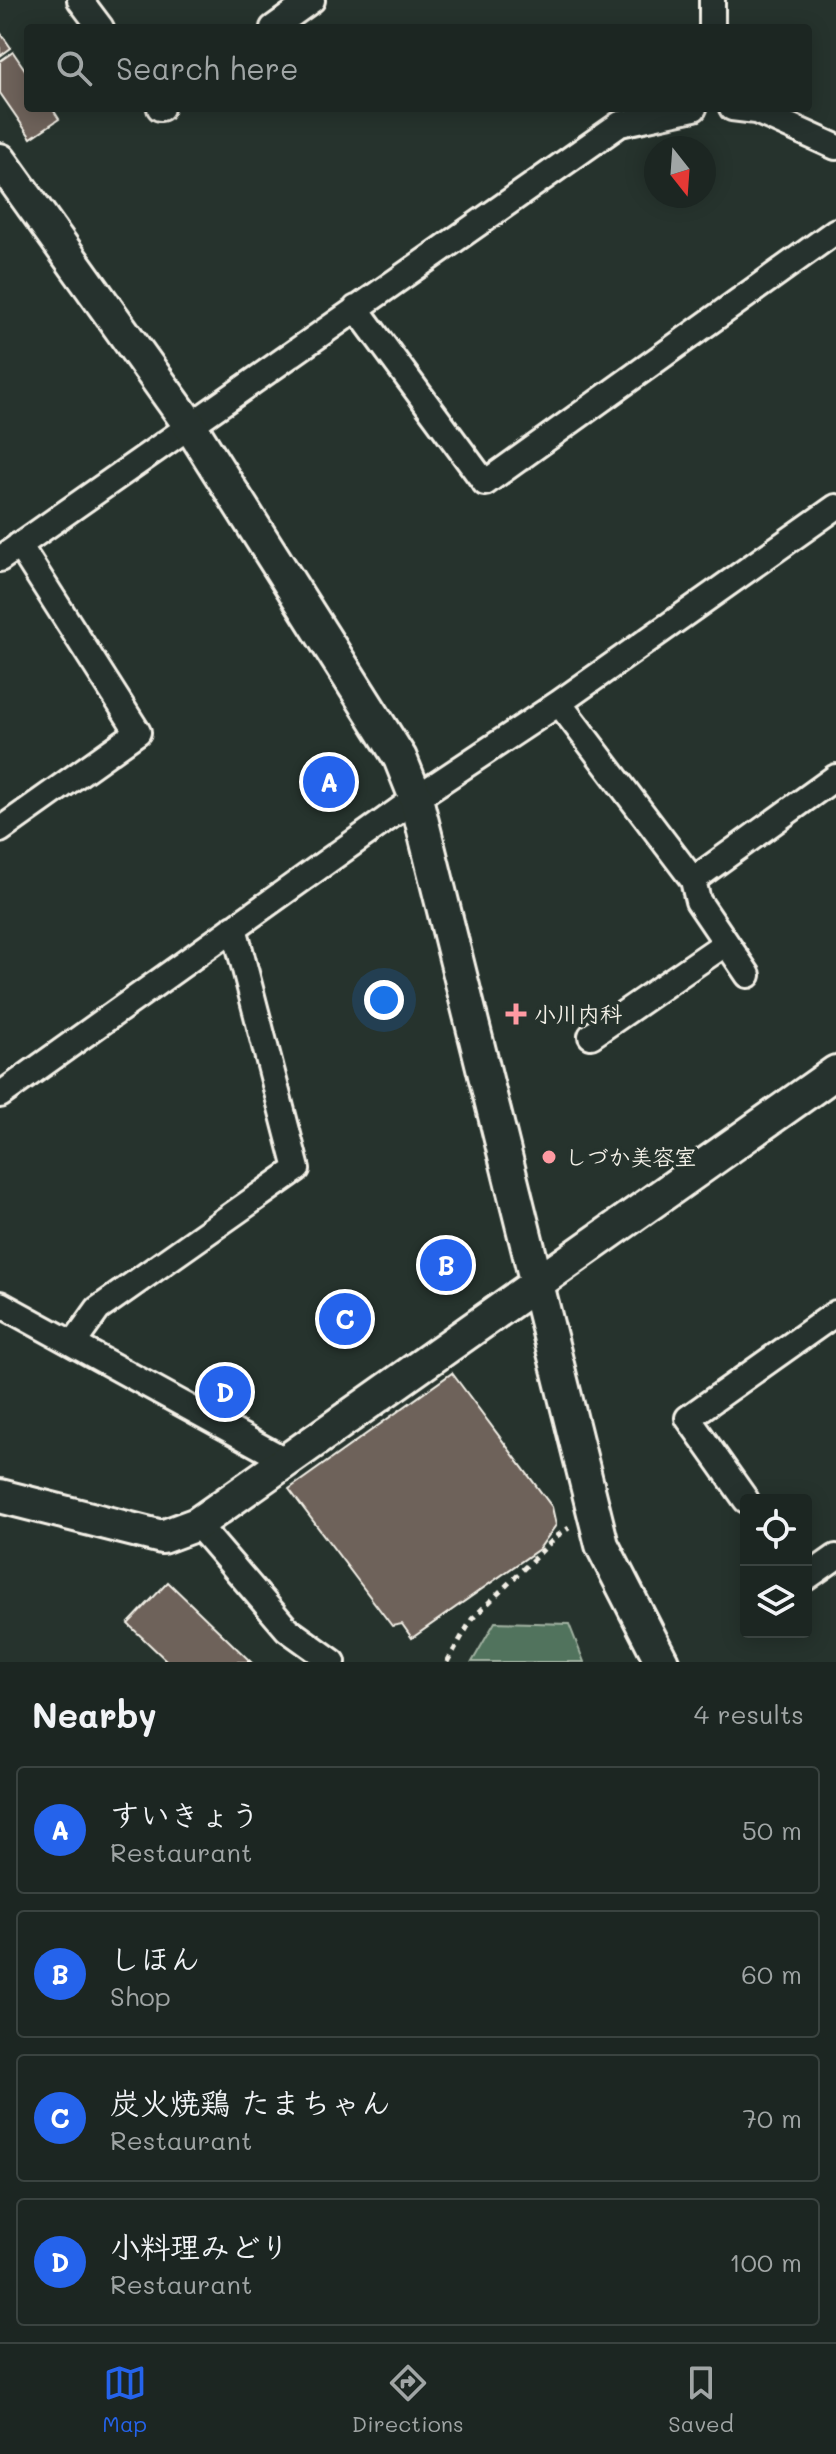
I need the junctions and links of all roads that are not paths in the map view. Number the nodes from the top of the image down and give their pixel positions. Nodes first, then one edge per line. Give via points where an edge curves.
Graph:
1 (80, 0) edge
2 (312, 0) edge
3 (712, 0) edge
4 (98, 24) edge
5 (279, 24) edge
6 (712, 24) edge
7 (676, 112) edge
8 (758, 112) edge
9 (836, 147) edge
10 (0, 160) edge
11 (836, 231) edge
12 (356, 308) junction
13 (189, 424) junction
14 (836, 507) edge
15 (10, 552) edge
16 (559, 703) junction
17 (836, 777) edge
18 (416, 798) junction
19 (0, 830) edge
20 (693, 880) junction
21 (234, 927) junction
22 (726, 943) junction
23 (748, 975) dead end
24 (591, 1036) dead end
25 (836, 1072) edge
26 (0, 1095) edge
27 (535, 1285) junction
28 (0, 1304) edge
29 (836, 1313) edge
30 (73, 1344) junction
31 (285, 1460) junction
32 (742, 1494) edge
33 (0, 1496) edge
34 (197, 1524) junction
35 (836, 1557) edge
36 (812, 1574) edge
37 (333, 1662) edge
38 (662, 1662) edge

1 - 4 street
2 - 5 street
3 - 6 street
7 - 12 street via 620,124
8 - 9 street
10 - 13 street
11 - 12 street via 485,483
12 - 13 street
13 - 15 street
13 - 18 street via 400,758
14 - 16 street
15 - 19 street via 138,732
16 - 18 street
16 - 20 street
17 - 20 street
18 - 21 street
18 - 27 street
20 - 22 street via 698,901
21 - 26 street
21 - 30 street via 297,1169 98,1309
22 - 23 street
22 - 24 street
25 - 27 street
27 - 31 street
27 - 38 street via 602,1545
28 - 30 street
29 - 32 street via 688,1418
30 - 31 street
31 - 34 street
33 - 34 street via 162,1537
34 - 37 street via 287,1629
35 - 36 street

